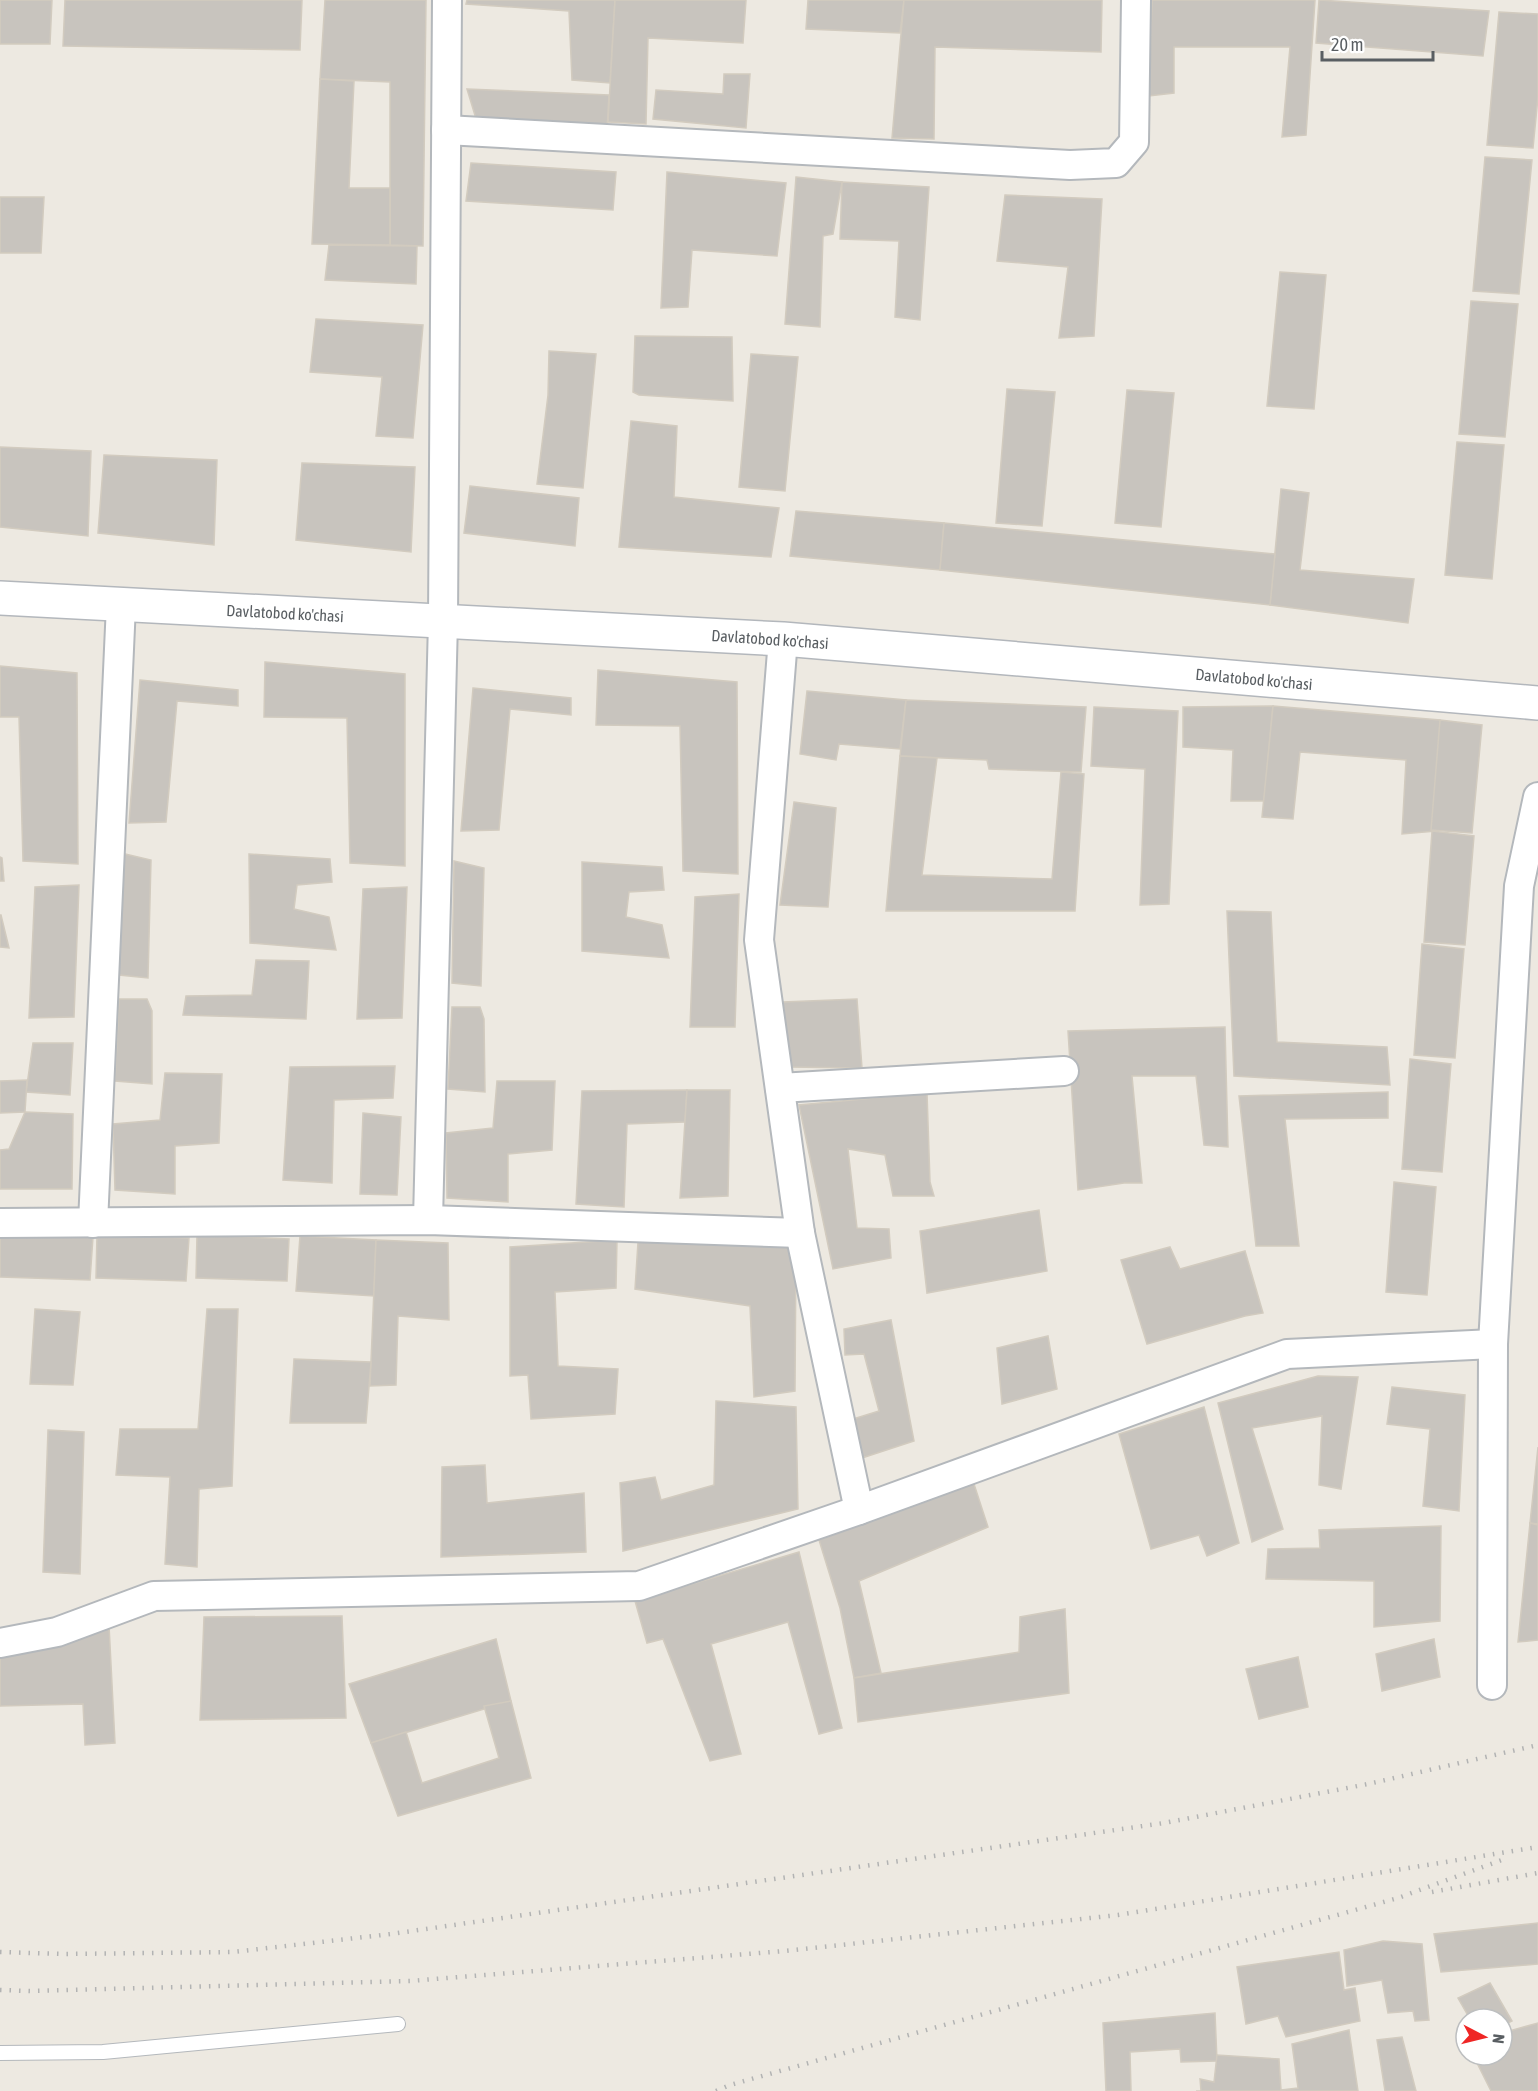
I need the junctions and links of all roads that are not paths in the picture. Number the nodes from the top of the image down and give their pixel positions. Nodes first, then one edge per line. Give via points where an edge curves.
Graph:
1 (447, 0) edge
2 (1136, 0) edge
3 (446, 129) junction
4 (0, 598) edge
5 (121, 605) junction
6 (443, 621) junction
7 (783, 639) junction
8 (1538, 703) edge
9 (1538, 797) edge
10 (1064, 1071) dead end
11 (780, 1088) junction
12 (428, 1220) junction
13 (0, 1223) edge
14 (93, 1223) junction
15 (801, 1233) junction
16 (1493, 1344) junction
17 (859, 1510) junction
18 (0, 1643) edge
19 (1492, 1685) dead end
20 (398, 2025) dead end
21 (0, 2053) edge

1 - 3 street
2 - 3 street via 1134,142 1116,163 1070,165
3 - 6 street
4 - 5 street, Davlatobod ko'chasi
5 - 6 street, Davlatobod ko'chasi
5 - 14 street
6 - 7 street, Davlatobod ko'chasi
6 - 12 street
7 - 8 street, Davlatobod ko'chasi
7 - 11 street via 759,940
9 - 16 street via 1519,886
10 - 11 street
11 - 15 street
12 - 14 street
12 - 15 street
13 - 14 street
15 - 17 street
16 - 17 street via 1287,1354
16 - 19 street
17 - 18 street via 639,1586 154,1596 57,1632
20 - 21 lane via 103,2052

